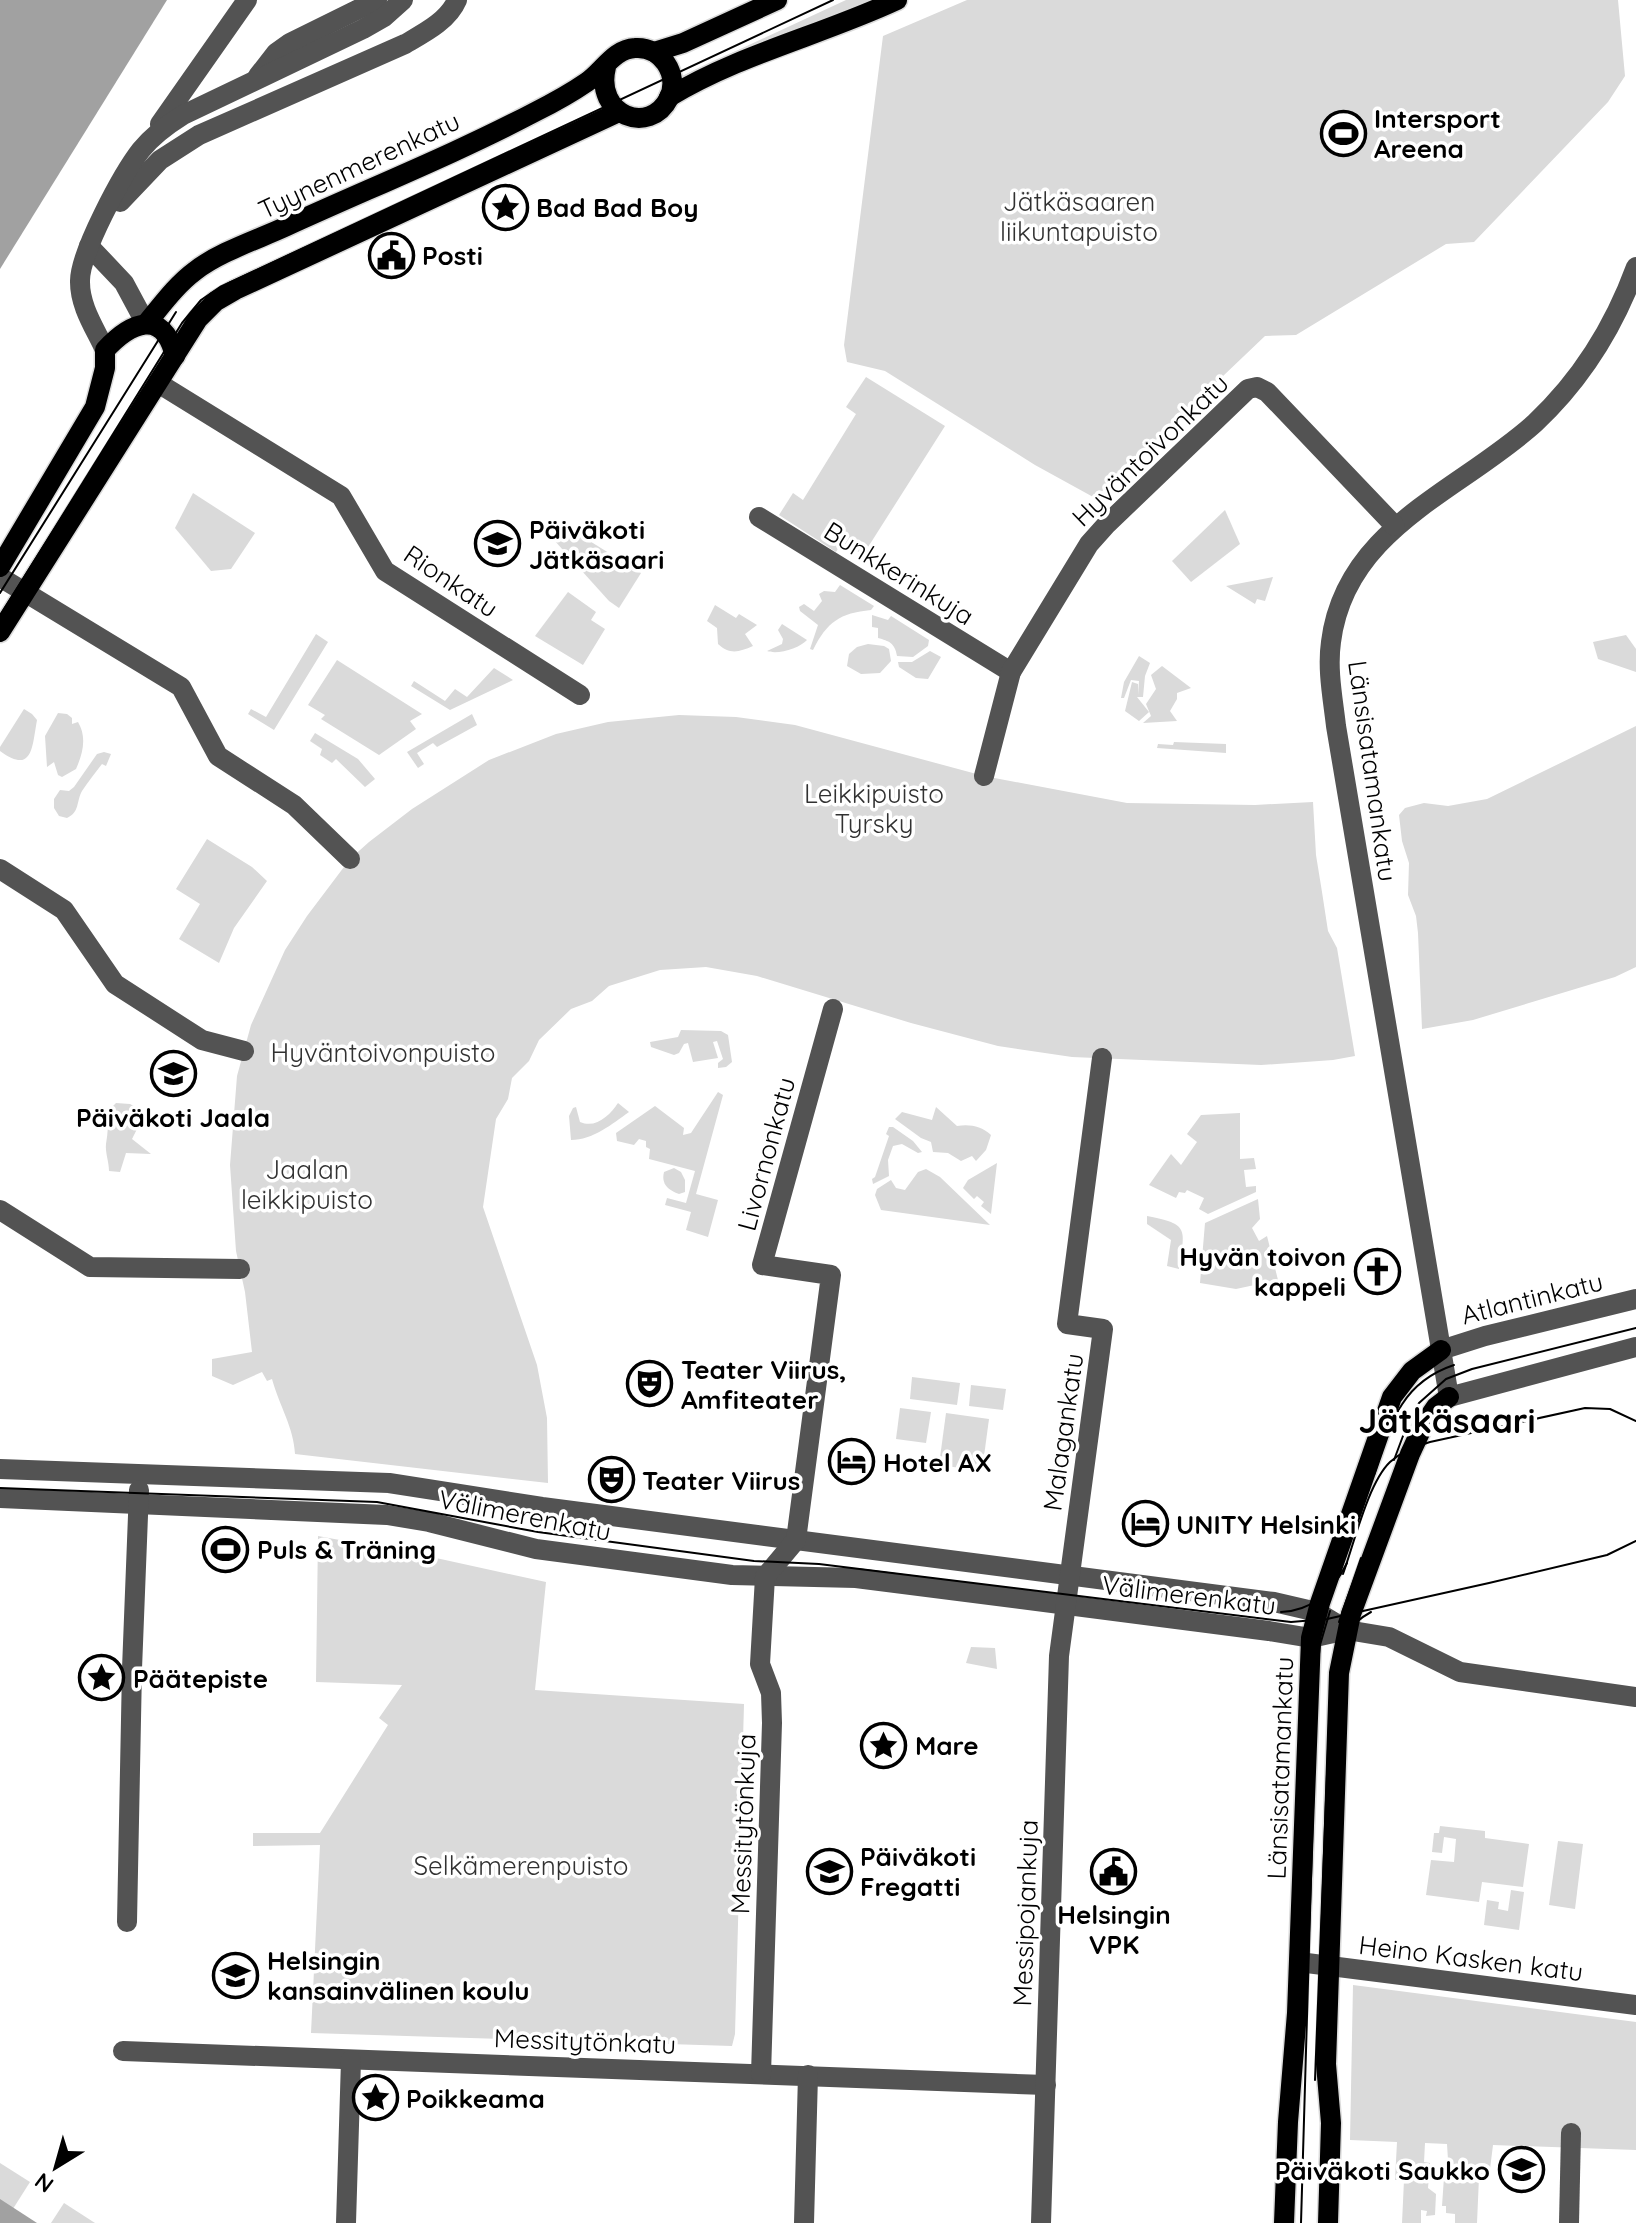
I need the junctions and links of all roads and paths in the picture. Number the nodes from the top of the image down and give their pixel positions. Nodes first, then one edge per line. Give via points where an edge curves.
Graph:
1 (247, 0) edge
2 (377, 0) edge
3 (403, 0) edge
4 (457, 0) edge
5 (777, 0) edge
6 (897, 0) edge
7 (654, 52) junction
8 (606, 67) junction
9 (256, 79) junction
10 (669, 97) junction
11 (619, 112) junction
12 (140, 151) junction
13 (100, 221) junction
14 (89, 246) junction
15 (1636, 267) edge
16 (146, 324) junction
17 (105, 350) junction
18 (175, 356) junction
19 (158, 383) junction
20 (759, 517) dead end
21 (1395, 526) junction
22 (0, 567) edge
23 (0, 577) edge
24 (25, 592) junction
25 (0, 632) edge
26 (1011, 672) junction
27 (580, 695) dead end
28 (984, 776) dead end
29 (350, 859) dead end
30 (0, 869) edge
31 (833, 1009) dead end
32 (244, 1051) dead end
33 (1102, 1058) dead end
34 (0, 1210) edge
35 (240, 1269) dead end
36 (1636, 1299) edge
37 (1636, 1347) edge
38 (1441, 1350) junction
39 (1449, 1397) junction
40 (0, 1469) edge
41 (140, 1474) junction
42 (0, 1498) edge
43 (138, 1503) junction
44 (796, 1540) junction
45 (1070, 1576) junction
46 (765, 1577) junction
47 (1065, 1605) junction
48 (1317, 1612) junction
49 (1347, 1630) junction
50 (1311, 1638) junction
51 (1636, 1697) edge
52 (127, 1922) dead end
53 (1299, 1962) junction
54 (1330, 1966) junction
55 (1636, 2005) edge
56 (123, 2051) dead end
57 (351, 2060) junction
58 (761, 2074) junction
59 (808, 2075) junction
60 (1046, 2085) junction
61 (1571, 2133) dead end
62 (346, 2223) edge
63 (804, 2223) edge
64 (1041, 2223) edge
65 (1284, 2223) edge
66 (1328, 2223) edge
67 (1569, 2223) edge

1 - 12 street
2 - 9 street via 290,43
3 - 9 street via 363,29
4 - 13 street via 433,28 405,44 199,135 160,160
5 - 7 main road, Tyynenmerenkatu
6 - 10 main road via 780,45
7 - 8 main road, Tyynenmerenkatu via 635,47 622,51
7 - 10 main road via 671,75
8 - 11 main road via 605,96
8 - 16 main road, Tyynenmerenkatu via 534,113 196,270
9 - 12 street via 161,129
10 - 11 main road via 648,115
11 - 18 main road via 225,295 198,319
12 - 13 street
13 - 14 street
14 - 16 street via 124,283
14 - 17 street via 80,270 82,303
15 - 21 street, Länsisatamankatu via 1593,357 1568,389 1509,443
16 - 17 main road, Tyynenmerenkatu via 127,329
16 - 18 main road via 162,332
17 - 22 main road via 90,417
18 - 19 main road
19 - 24 main road
19 - 27 street, Rionkatu via 341,496 385,571
20 - 26 street, Bunkkerinkuja
21 - 26 street, Hyväntoivonkatu via 1267,392 1251,388 1094,537
21 - 38 street, Länsisatamankatu via 1374,546 1343,597 1329,663
23 - 24 street
24 - 25 main road
24 - 29 street via 181,687 218,756 294,805
26 - 28 street, Hyväntoivonkatu
30 - 32 street via 64,910 115,984 202,1040
31 - 44 street, Livornonkatu via 762,1265 831,1275
33 - 45 street, Malagankatu via 1067,1324 1103,1329
34 - 35 street via 90,1267
36 - 38 street, Atlantinkatu
37 - 39 street
38 - 39 street, Länsisatamankatu
38 - 48 main road, Länsisatamankatu via 1412,1371 1392,1397
39 - 49 main road via 1431,1413 1417,1438
40 - 41 street, Välimerenkatu
41 - 43 street
41 - 44 street, Välimerenkatu via 420,1487
42 - 43 street, Välimerenkatu
43 - 46 street, Välimerenkatu via 387,1515 536,1549
43 - 52 street
44 - 45 street, Välimerenkatu
44 - 46 street
45 - 47 street, Malagankatu
45 - 48 street, Välimerenkatu
46 - 47 street, Välimerenkatu via 834,1576
46 - 58 street, Messitytönkuja via 760,1664 771,1693 772,1723
47 - 50 street, Välimerenkatu
47 - 60 street, Messipojankuja
48 - 49 street, Välimerenkatu
48 - 50 main road, Länsisatamankatu
49 - 50 street, Välimerenkatu
49 - 51 street via 1389,1637 1460,1672
49 - 54 main road via 1339,1673
50 - 53 main road, Länsisatamankatu
53 - 54 street, Heino Kasken katu
53 - 65 main road, Länsisatamankatu
54 - 55 street, Heino Kasken katu
54 - 66 main road
56 - 57 street, Messitytönkatu
57 - 58 street, Messitytönkatu
57 - 62 street
58 - 59 street, Messitytönkatu
59 - 60 street, Messitytönkatu
59 - 63 street
60 - 64 street, Messipojankuja
61 - 67 street

